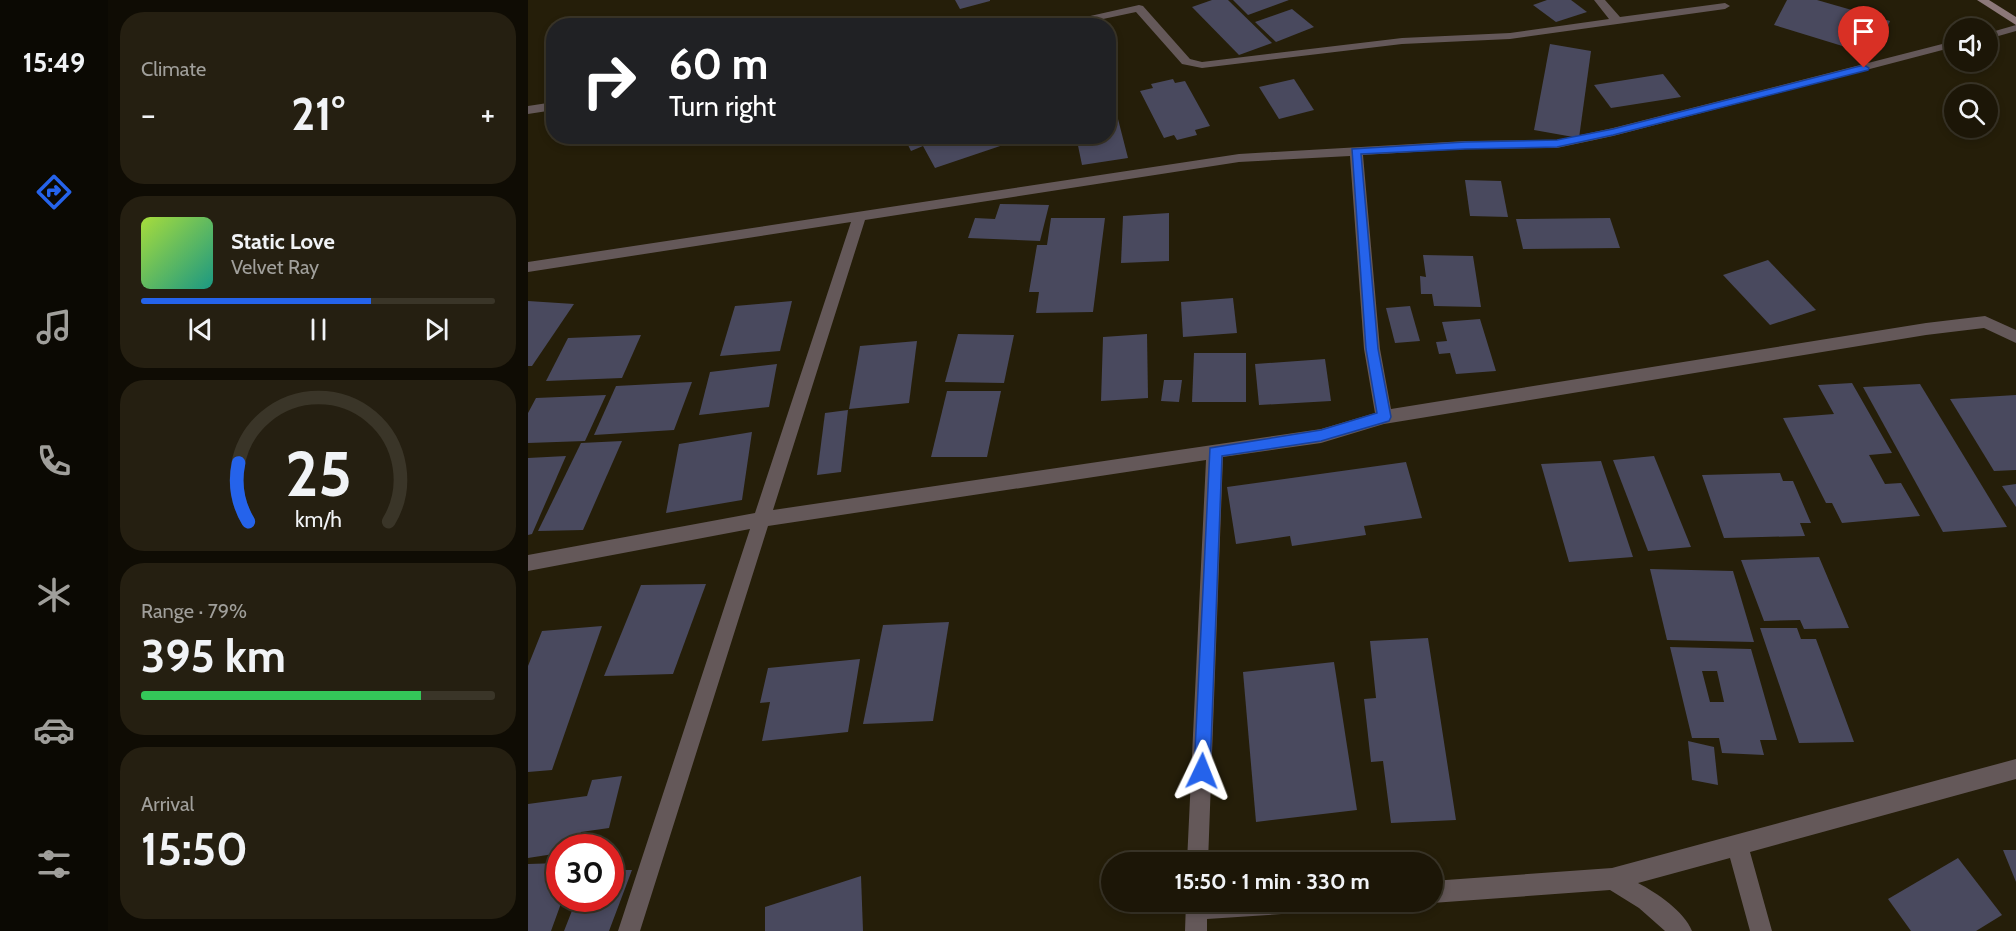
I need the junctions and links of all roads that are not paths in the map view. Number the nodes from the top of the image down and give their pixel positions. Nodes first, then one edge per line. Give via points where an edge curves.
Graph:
1 (1599, 0) edge
2 (1982, 0) edge
3 (1140, 4) edge
4 (1725, 6) dead end
5 (1083, 18) edge
6 (1616, 20) junction
7 (2016, 22) edge
8 (2016, 28) edge
9 (1998, 33) edge
10 (1944, 47) edge
11 (546, 107) edge
12 (528, 110) edge
13 (1356, 151) junction
14 (860, 215) junction
15 (528, 267) edge
16 (2016, 337) edge
17 (1384, 417) junction
18 (1215, 452) junction
19 (762, 519) junction
20 (528, 563) edge
21 (2016, 769) edge
22 (1737, 845) junction
23 (1198, 852) edge
24 (1612, 879) junction
25 (1443, 891) edge
26 (1197, 912) edge
27 (629, 931) edge
28 (1196, 931) edge
29 (1681, 931) edge
30 (1761, 931) edge

1 - 6 street
2 - 7 main road
3 - 5 street
3 - 6 street via 1186,62 1202,65 1402,41 1510,36
4 - 6 street
8 - 9 street
10 - 13 street via 1557,144
11 - 12 street
13 - 14 street via 1239,158
13 - 17 street via 1372,349
14 - 15 street
14 - 19 street
16 - 17 street via 1985,322 1926,329
17 - 18 street via 1321,436
18 - 19 street
18 - 23 street
19 - 20 street
19 - 27 street
21 - 22 street
22 - 24 street
22 - 30 street
24 - 25 street
24 - 29 street via 1647,900
26 - 28 street

